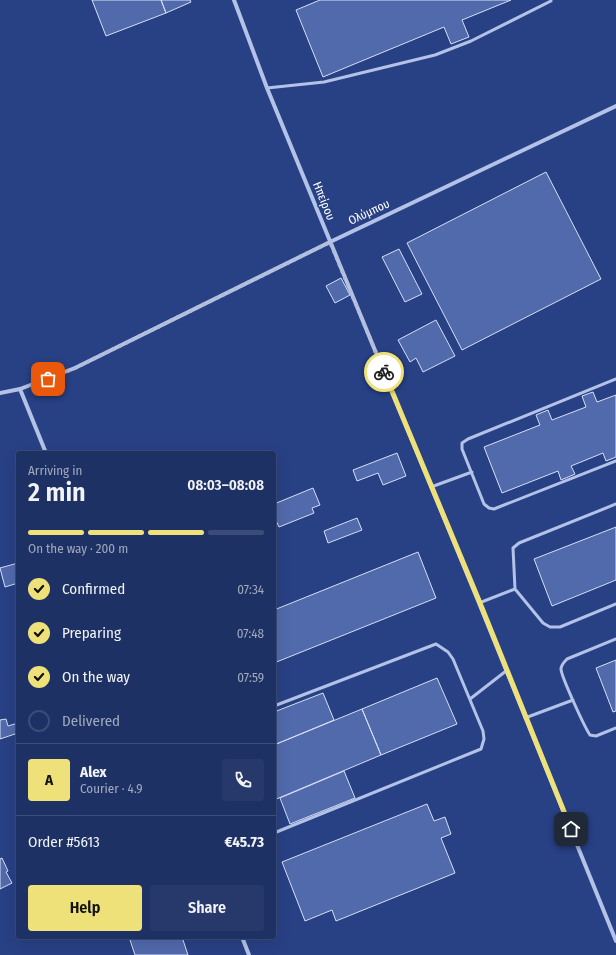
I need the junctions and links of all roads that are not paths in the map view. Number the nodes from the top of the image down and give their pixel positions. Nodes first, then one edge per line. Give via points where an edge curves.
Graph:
1 (234, 0) edge
2 (551, 1) dead end
3 (267, 88) junction
4 (616, 106) edge
5 (330, 242) junction
6 (616, 379) edge
7 (20, 389) junction
8 (0, 393) edge
9 (45, 451) edge
10 (616, 461) edge
11 (472, 472) junction
12 (431, 487) junction
13 (616, 504) edge
14 (515, 588) junction
15 (480, 603) junction
16 (616, 604) edge
17 (616, 639) edge
18 (506, 671) junction
19 (470, 699) junction
20 (573, 700) junction
21 (276, 705) edge
22 (525, 718) junction
23 (616, 728) edge
24 (276, 832) edge
25 (243, 939) edge
26 (616, 941) edge
27 (249, 955) edge

1 - 3 street, Ηπείρου
2 - 3 lane via 471,41 435,55 324,82
3 - 5 street, Ηπείρου
4 - 5 street, Ολύμπου
5 - 7 street, Ολύμπου via 75,368
5 - 12 street, Ηπείρου
6 - 11 lane via 468,438 462,443 462,449
7 - 8 street, Ολύμπου
7 - 9 street
10 - 11 lane via 494,509 484,504
11 - 12 lane
12 - 15 street, Ηπείρου
13 - 14 lane via 519,543 513,548
14 - 15 lane
14 - 16 lane via 543,623 550,627 560,627
15 - 18 street, Ηπείρου
17 - 20 lane via 563,663 561,670
18 - 19 lane
18 - 22 street, Ηπείρου
19 - 21 lane via 454,659 436,644
19 - 24 lane via 484,739 481,749
20 - 22 lane
20 - 23 lane via 590,735 596,736
22 - 26 street, Ηπείρου
25 - 27 street

